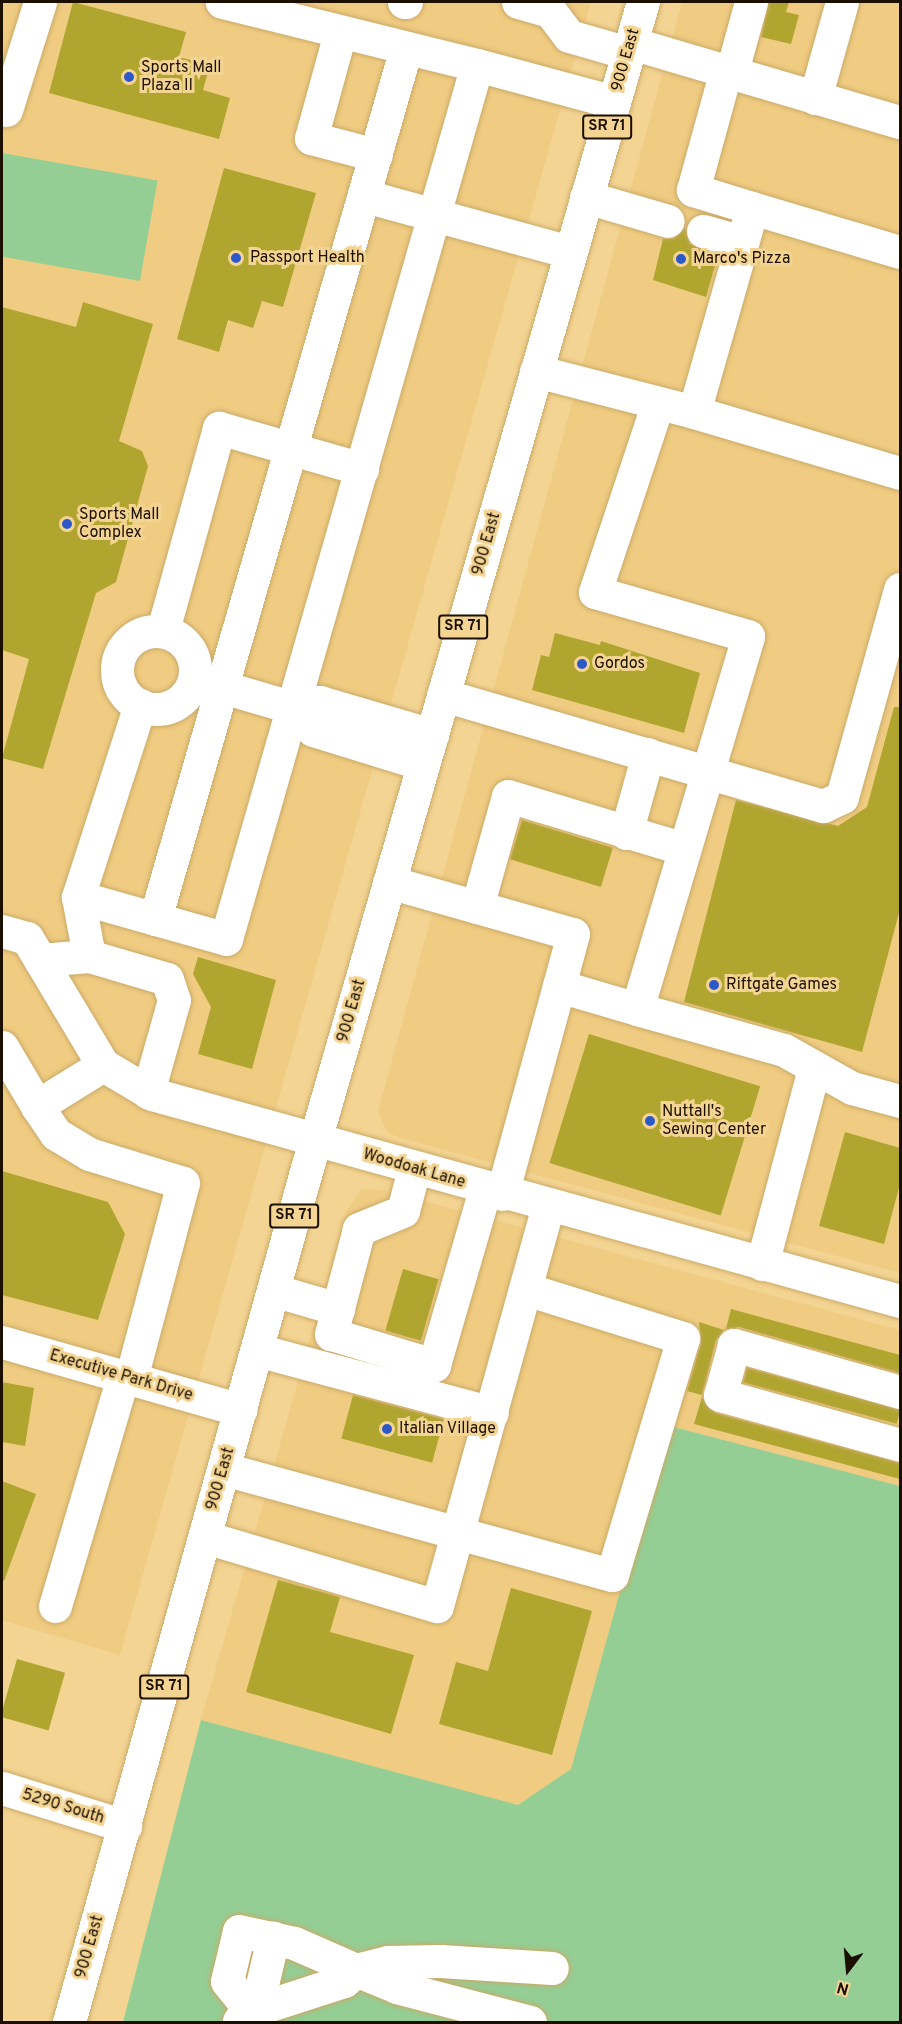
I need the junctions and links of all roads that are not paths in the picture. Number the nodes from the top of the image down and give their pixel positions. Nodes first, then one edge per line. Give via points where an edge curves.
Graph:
1 (40, 2) edge
2 (518, 2) edge
3 (643, 2) edge
4 (751, 2) edge
5 (842, 2) edge
6 (238, 4) edge
7 (552, 6) edge
8 (340, 33) junction
9 (406, 48) junction
10 (630, 48) junction
11 (477, 65) junction
12 (729, 70) junction
13 (815, 98) junction
14 (614, 102) junction
15 (6, 110) dead end
16 (900, 122) edge
17 (376, 155) junction
18 (365, 196) junction
19 (586, 197) junction
20 (752, 208) junction
21 (435, 215) junction
22 (668, 221) dead end
23 (703, 231) dead end
24 (742, 242) junction
25 (570, 252) junction
26 (900, 252) edge
27 (536, 371) junction
28 (658, 403) junction
29 (694, 412) junction
30 (293, 449) junction
31 (362, 469) junction
32 (900, 473) edge
33 (900, 589) edge
34 (163, 630) junction
35 (209, 683) junction
36 (443, 694) junction
37 (140, 705) junction
38 (294, 708) junction
39 (427, 749) junction
40 (648, 754) junction
41 (709, 775) junction
42 (626, 832) junction
43 (681, 848) junction
44 (389, 882) junction
45 (78, 897) junction
46 (477, 907) junction
47 (155, 919) junction
48 (2, 931) edge
49 (89, 956) junction
50 (40, 960) junction
51 (559, 986) junction
52 (637, 1009) junction
53 (2, 1047) edge
54 (103, 1065) junction
55 (814, 1068) junction
56 (148, 1092) junction
57 (900, 1101) edge
58 (37, 1106) junction
59 (315, 1142) junction
60 (414, 1169) junction
61 (493, 1191) junction
62 (548, 1206) junction
63 (762, 1264) junction
64 (526, 1289) junction
65 (273, 1290) junction
66 (900, 1301) edge
67 (338, 1309) junction
68 (2, 1342) edge
69 (257, 1350) junction
70 (127, 1378) junction
71 (900, 1392) edge
72 (241, 1410) junction
73 (492, 1413) junction
74 (900, 1445) edge
75 (224, 1469) junction
76 (460, 1530) junction
77 (205, 1537) junction
78 (55, 1606) dead end
79 (2, 1788) edge
80 (125, 1826) junction
81 (552, 1968) dead end
82 (356, 1970) junction
83 (244, 2017) edge
84 (69, 2022) edge
85 (530, 2022) edge

1 - 15 main road
2 - 7 main road
3 - 10 main road, 900 East / SR 71
4 - 12 main road
5 - 13 main road
6 - 8 main road
7 - 10 main road via 569,36
8 - 9 main road
8 - 17 main road via 311,138
9 - 11 main road
9 - 17 main road
10 - 12 main road
10 - 14 main road, 900 East / SR 71
11 - 14 main road
11 - 21 main road
12 - 13 main road
12 - 20 main road via 693,190
13 - 16 main road
14 - 19 main road, 900 East / SR 71
17 - 18 main road
18 - 21 main road
18 - 30 main road
19 - 22 main road
19 - 25 main road, 900 East / SR 71
20 - 24 main road
20 - 26 main road
21 - 25 main road
21 - 31 main road
23 - 24 main road
24 - 29 main road
25 - 27 main road, 900 East / SR 71
27 - 28 main road
27 - 36 main road, 900 East / SR 71
28 - 29 main road
28 - 41 main road via 595,592 748,636
29 - 32 main road
30 - 31 main road
30 - 34 main road via 219,428
30 - 35 main road
31 - 38 main road
33 - 41 main road via 842,797 823,806
34 - 35 main road via 188,647
34 - 37 main road via 129,642 118,664 122,688
35 - 37 main road via 177,703
35 - 38 main road
35 - 47 main road
36 - 39 main road, 900 East / SR 71
36 - 40 main road
37 - 45 main road
38 - 39 main road via 313,730
38 - 47 main road via 226,939
39 - 44 main road, 900 East / SR 71
40 - 41 main road
40 - 42 main road
41 - 43 main road
42 - 43 main road
42 - 46 main road via 508,796
43 - 52 main road
44 - 46 main road
44 - 59 main road, 900 East / SR 71
45 - 47 main road
45 - 49 main road
46 - 51 main road via 573,934
48 - 50 main road, Woodoak Lane via 27,938
49 - 50 main road
49 - 56 main road via 167,979 174,1000
50 - 54 main road, Woodoak Lane
51 - 52 main road
51 - 61 main road
52 - 55 main road via 784,1050
53 - 58 main road
54 - 56 main road, Woodoak Lane
54 - 58 main road
55 - 57 main road via 852,1088
55 - 63 main road
56 - 59 main road, Woodoak Lane
58 - 70 main road via 56,1134 89,1154 183,1183
59 - 60 main road, Woodoak Lane
59 - 65 main road, 900 East / SR 71
60 - 61 main road, Woodoak Lane
60 - 67 main road via 403,1211 359,1229
61 - 62 main road, Woodoak Lane
61 - 67 main road via 434,1365 331,1334
62 - 63 main road, Woodoak Lane
62 - 64 main road
63 - 66 main road, Woodoak Lane
64 - 73 main road
64 - 76 main road via 683,1338 612,1575
65 - 67 main road
65 - 69 main road, 900 East / SR 71
68 - 70 main road, Executive Park Drive
69 - 72 main road, 900 East / SR 71
69 - 73 main road
70 - 72 main road, Executive Park Drive
70 - 78 main road
71 - 74 main road via 734,1345 720,1395
72 - 75 main road, 900 East / SR 71
73 - 76 main road
75 - 76 main road
75 - 77 main road, 900 East / SR 71
76 - 77 main road via 437,1606
77 - 80 main road, 900 East / SR 71
79 - 80 main road, 5290 South
80 - 84 main road, 900 East / SR 71
81 - 82 main road via 440,1961 387,1962
82 - 83 main road via 344,1981
82 - 83 main road via 273,1938 239,1931 227,1981
82 - 85 main road via 398,1987

